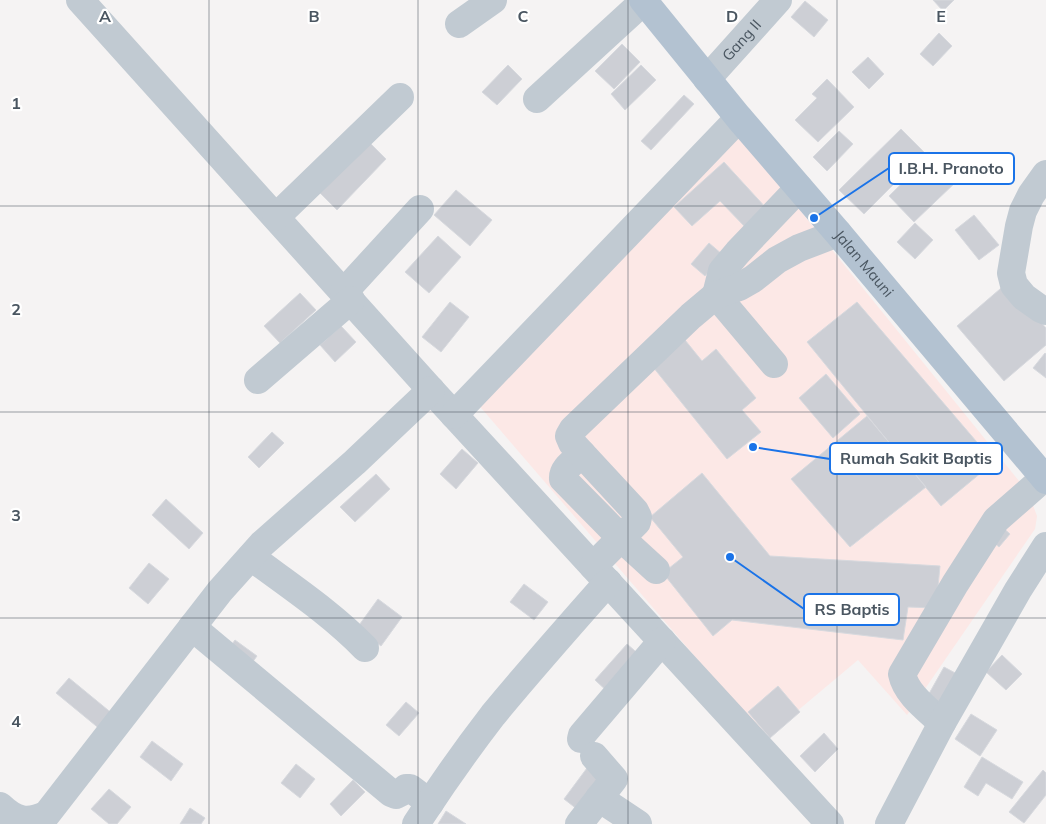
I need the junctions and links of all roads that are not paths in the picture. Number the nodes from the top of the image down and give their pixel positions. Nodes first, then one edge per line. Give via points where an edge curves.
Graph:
1 (80, 0) edge
2 (493, 0) edge
3 (778, 0) edge
4 (644, 1) edge
5 (459, 24) dead end
6 (707, 79) junction
7 (400, 98) dead end
8 (538, 99) dead end
9 (739, 118) junction
10 (1046, 174) edge
11 (800, 188) junction
12 (420, 210) dead end
13 (276, 217) junction
14 (838, 233) junction
15 (716, 295) junction
16 (347, 296) junction
17 (1046, 311) edge
18 (774, 364) dead end
19 (258, 380) dead end
20 (431, 390) junction
21 (454, 415) junction
22 (1045, 479) edge
23 (621, 538) junction
24 (1046, 546) edge
25 (251, 557) junction
26 (656, 570) dead end
27 (600, 574) junction
28 (192, 627) junction
29 (662, 641) junction
30 (365, 648) dead end
31 (942, 723) junction
32 (600, 798) junction
33 (0, 806) edge
34 (423, 814) edge
35 (821, 821) edge
36 (29, 823) edge
37 (579, 824) edge
38 (638, 824) edge
39 (889, 824) edge

1 - 13 street
2 - 5 street
3 - 6 street, Gang II
4 - 6 main road, Jalan Mauni
4 - 8 street
6 - 9 main road, Jalan Mauni
7 - 13 street
9 - 11 main road, Jalan Mauni
9 - 21 street
10 - 17 street via 1024,210 1011,273 1014,285 1024,297
11 - 14 main road, Jalan Mauni
11 - 15 street via 722,271
12 - 16 street
13 - 16 street
14 - 15 street via 799,248 777,260 754,279
14 - 22 main road, Jalan Mauni
15 - 18 street
15 - 23 street via 690,316 573,429 570,436 572,443 638,517
16 - 19 street
16 - 20 street
20 - 21 street
20 - 25 street
21 - 27 street
22 - 31 street via 996,520 902,674 910,692
23 - 26 street
23 - 27 street
24 - 31 street
25 - 28 street
25 - 30 street
27 - 29 street
27 - 34 street via 538,663 493,716
28 - 34 street via 391,793 396,795 410,788
28 - 36 street via 54,806 39,820
29 - 32 street via 582,735 587,748 614,779
29 - 35 street
31 - 39 street
32 - 37 street
32 - 38 street
33 - 36 street via 20,822

